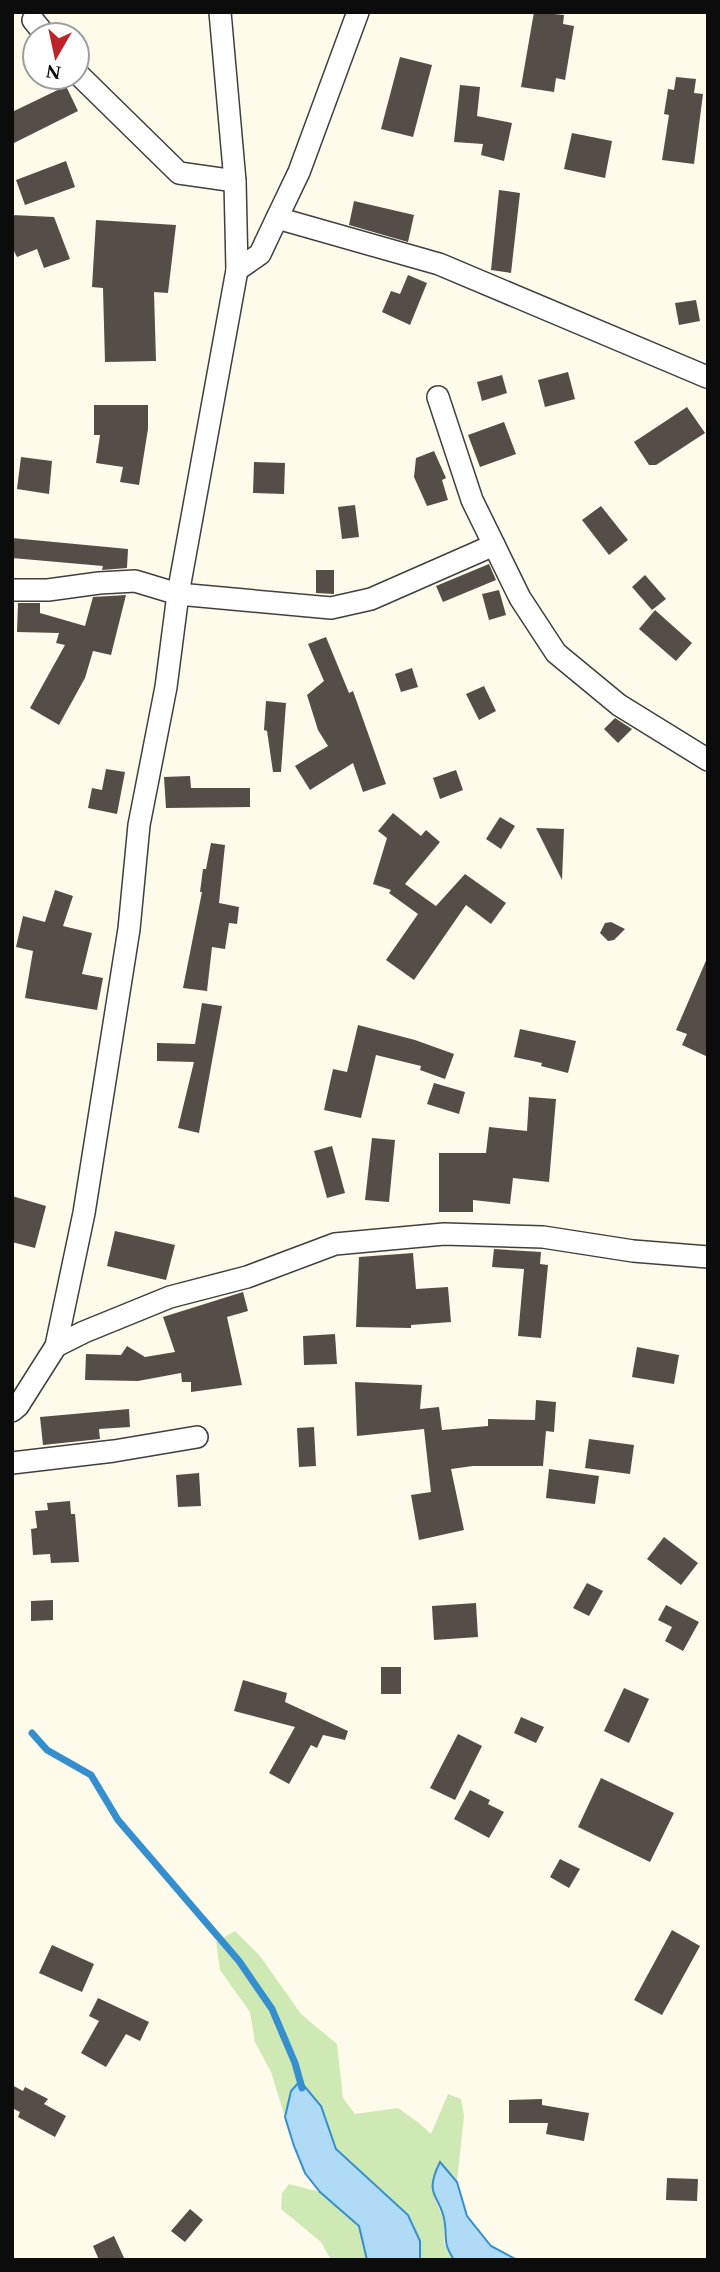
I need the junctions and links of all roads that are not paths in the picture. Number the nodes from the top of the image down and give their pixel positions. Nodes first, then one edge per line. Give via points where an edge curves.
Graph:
1 (220, 12) edge
2 (358, 12) edge
3 (91, 86) edge
4 (235, 181) junction
5 (278, 218) junction
6 (237, 270) junction
7 (707, 377) edge
8 (439, 397) dead end
9 (494, 545) junction
10 (12, 590) edge
11 (177, 594) junction
12 (708, 760) edge
13 (708, 1257) edge
14 (56, 1346) junction
15 (12, 1411) edge
16 (197, 1437) dead end
17 (12, 1463) edge

1 - 4 street
2 - 5 street
3 - 4 street via 179,173
4 - 6 street
5 - 6 street via 260,254
5 - 7 street via 439,264
6 - 11 street
8 - 9 street via 472,500
9 - 11 street via 371,599 331,608
9 - 12 street via 520,598 556,653 619,705
10 - 11 street via 135,581
11 - 14 street via 84,1213
13 - 14 street via 543,1237 444,1234 335,1244 247,1277 170,1297
14 - 15 street
16 - 17 street

